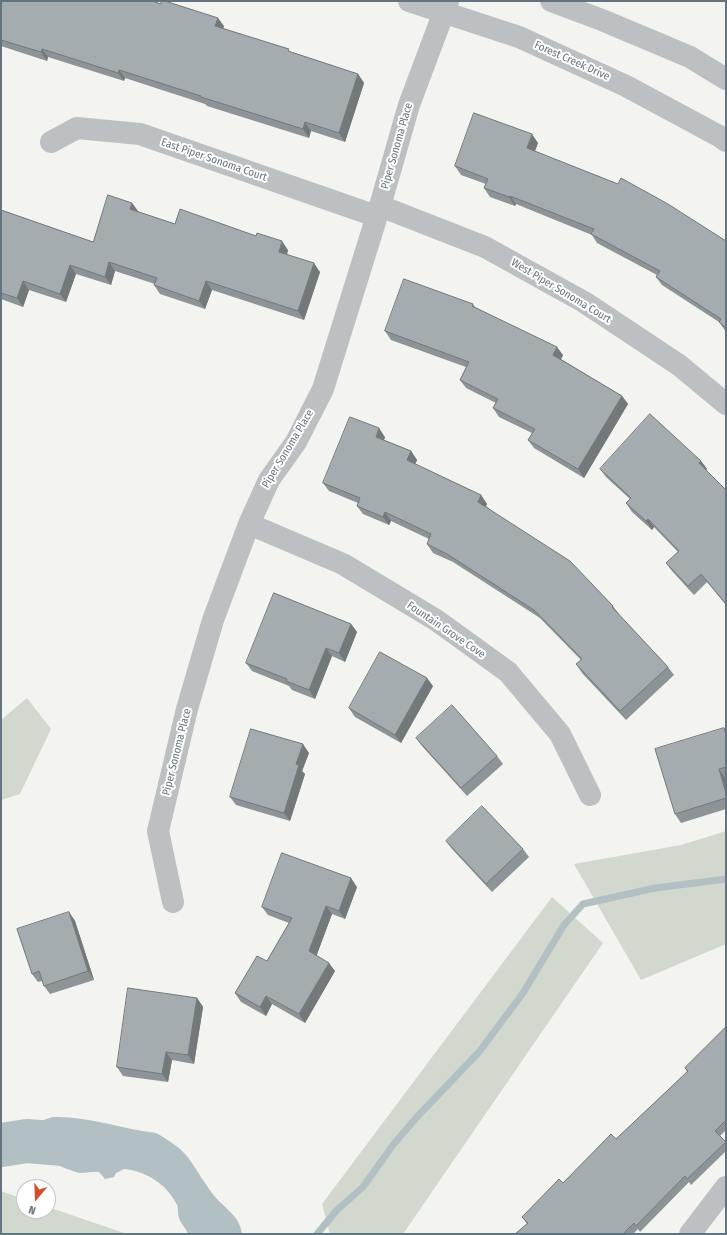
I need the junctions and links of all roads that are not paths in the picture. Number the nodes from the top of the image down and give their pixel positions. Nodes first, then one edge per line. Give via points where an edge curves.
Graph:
1 (408, 1) edge
2 (550, 1) edge
3 (446, 7) edge
4 (726, 79) edge
5 (726, 141) edge
6 (51, 142) dead end
7 (378, 211) junction
8 (726, 404) edge
9 (249, 524) junction
10 (590, 796) dead end
11 (173, 902) dead end
12 (726, 1187) edge
13 (690, 1234) edge

1 - 3 street, Forest Creek Drive
2 - 4 street via 690,57
3 - 5 street, Forest Creek Drive via 626,86
3 - 7 street, Piper Sonoma Place via 409,104
6 - 7 street, East Piper Sonoma Court via 77,128 140,134
7 - 8 street, West Piper Sonoma Court via 486,247 584,302 679,365
7 - 9 street, Piper Sonoma Place via 323,389 296,442 268,480
9 - 10 street, Fountain Grove Cove via 343,564 436,620 508,672 560,734
9 - 11 street, Piper Sonoma Place via 213,620 187,709 158,831
12 - 13 street

